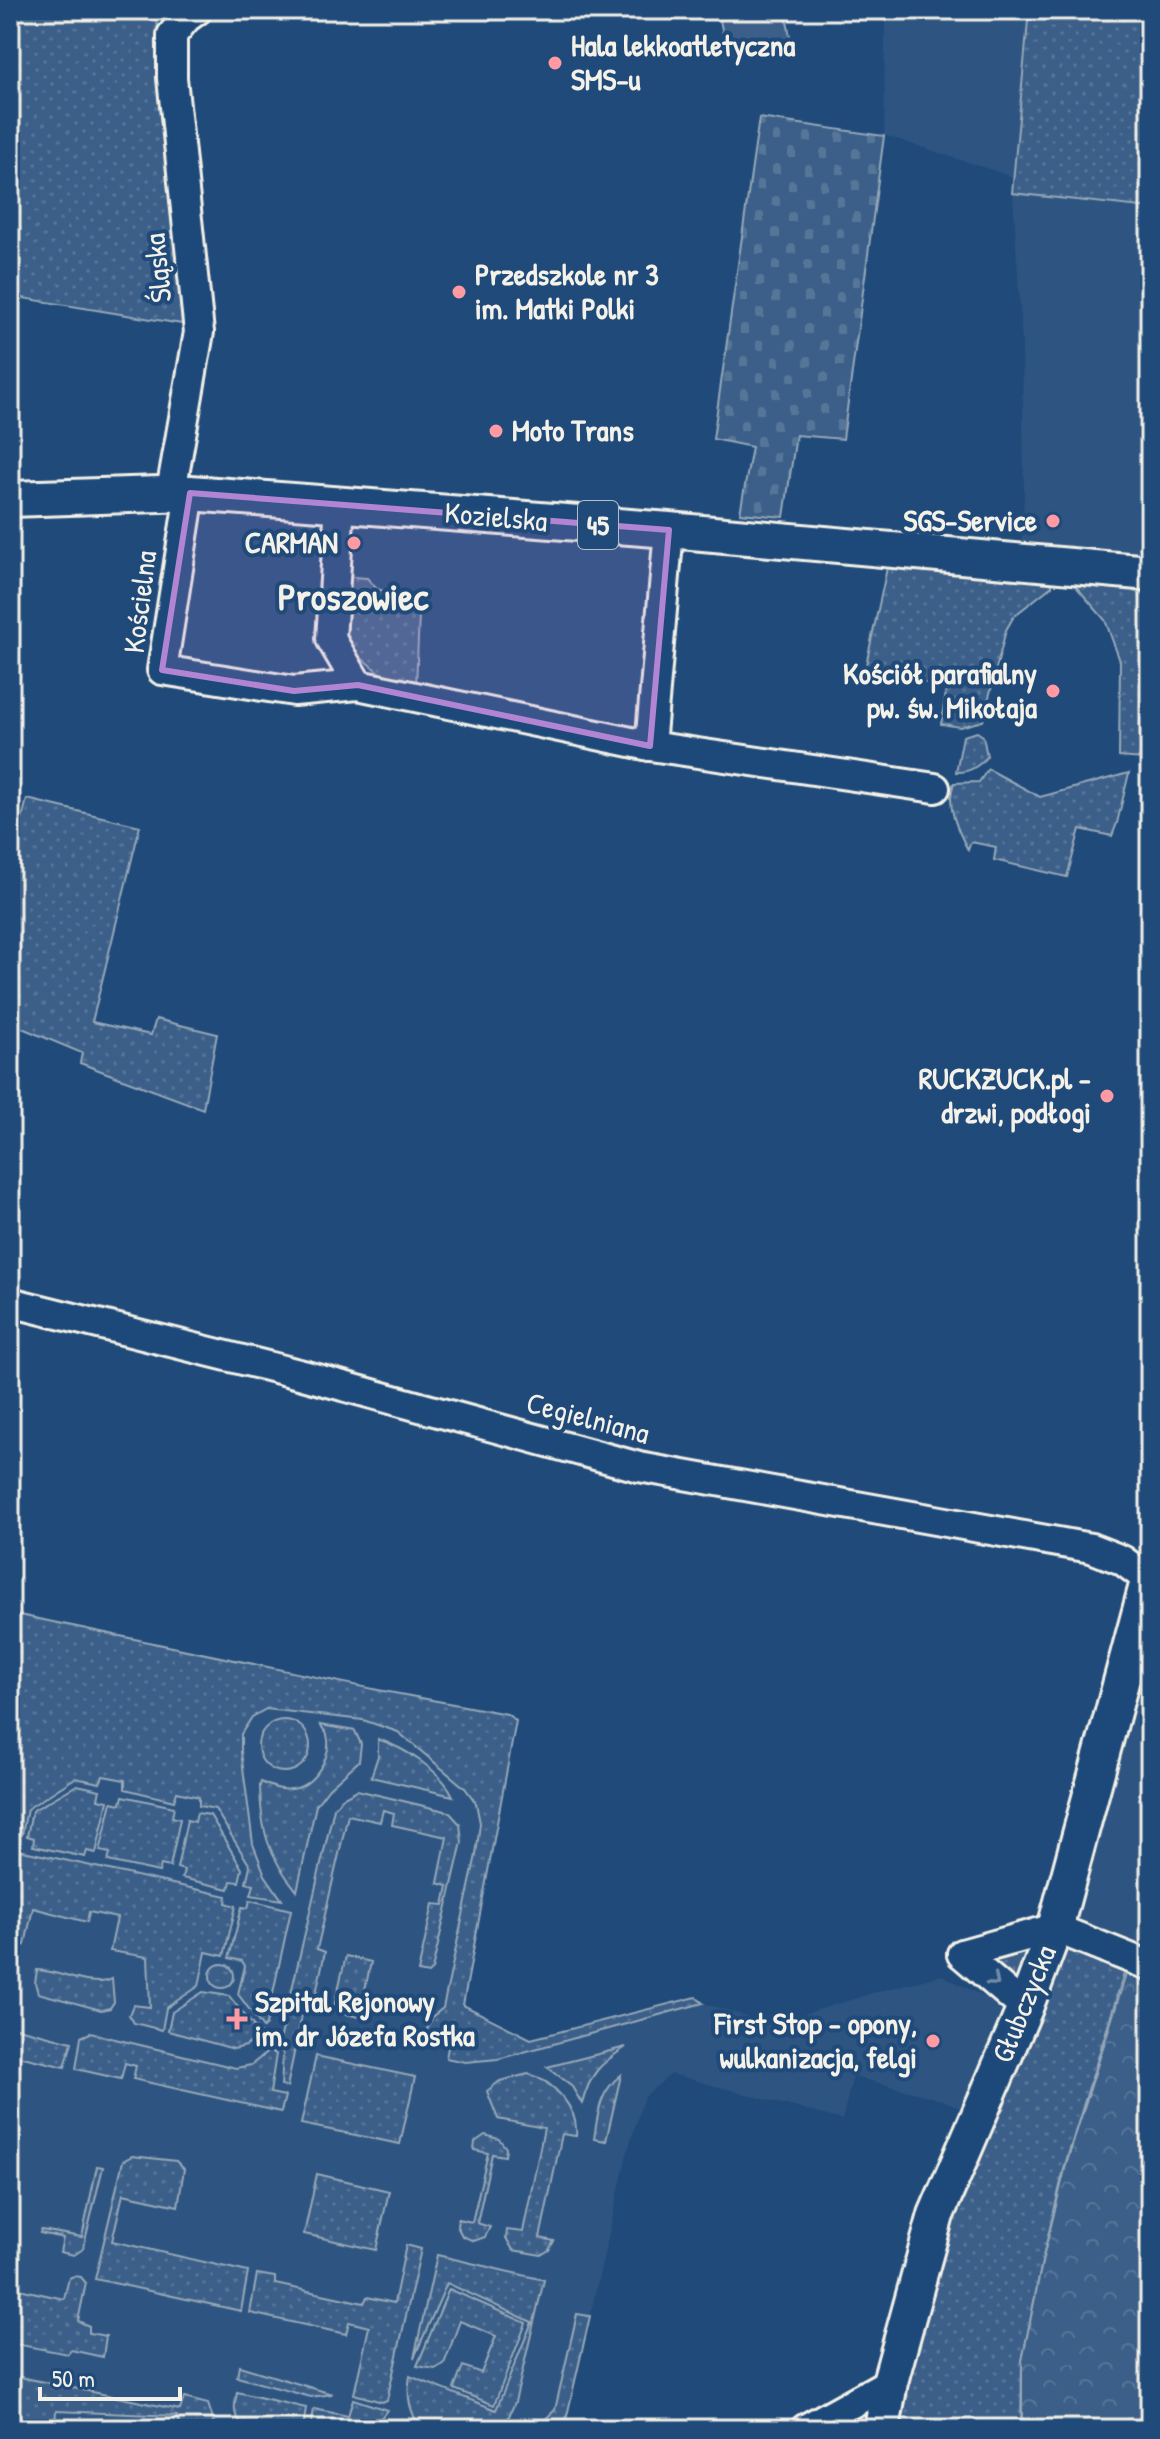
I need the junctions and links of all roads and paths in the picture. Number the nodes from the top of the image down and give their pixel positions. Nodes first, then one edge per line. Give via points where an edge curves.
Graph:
1 (197, 10) edge
2 (180, 492) junction
3 (10, 499) edge
4 (340, 504) junction
5 (669, 530) junction
6 (1142, 576) edge
7 (358, 685) junction
8 (650, 746) junction
9 (935, 788) dead end
10 (10, 1302) edge
11 (1150, 1578) edge
12 (1055, 1928) junction
13 (1150, 1966) edge
14 (1025, 2008) junction
15 (890, 2382) junction
16 (805, 2429) edge
17 (882, 2429) edge

1 - 2 street, Śląska via 172,35 199,332
2 - 3 main road, Kozielska / 45
2 - 4 main road, Kozielska / 45
2 - 7 street, Kościelna via 162,670 294,691
4 - 5 main road, Kozielska / 45
4 - 7 street via 331,639
5 - 6 main road, Kozielska / 45
5 - 8 street
7 - 8 street, Kościelna
8 - 9 street, Kościelna
10 - 11 street, Cegielniana via 639,1467 1091,1548
11 - 12 main road, Głubczycka
12 - 13 street
12 - 14 main road, Głubczycka
12 -> 14 street via 962,1954
14 - 15 main road, Głubczycka via 936,2215
15 - 16 street
15 - 17 main road, Głubczycka

